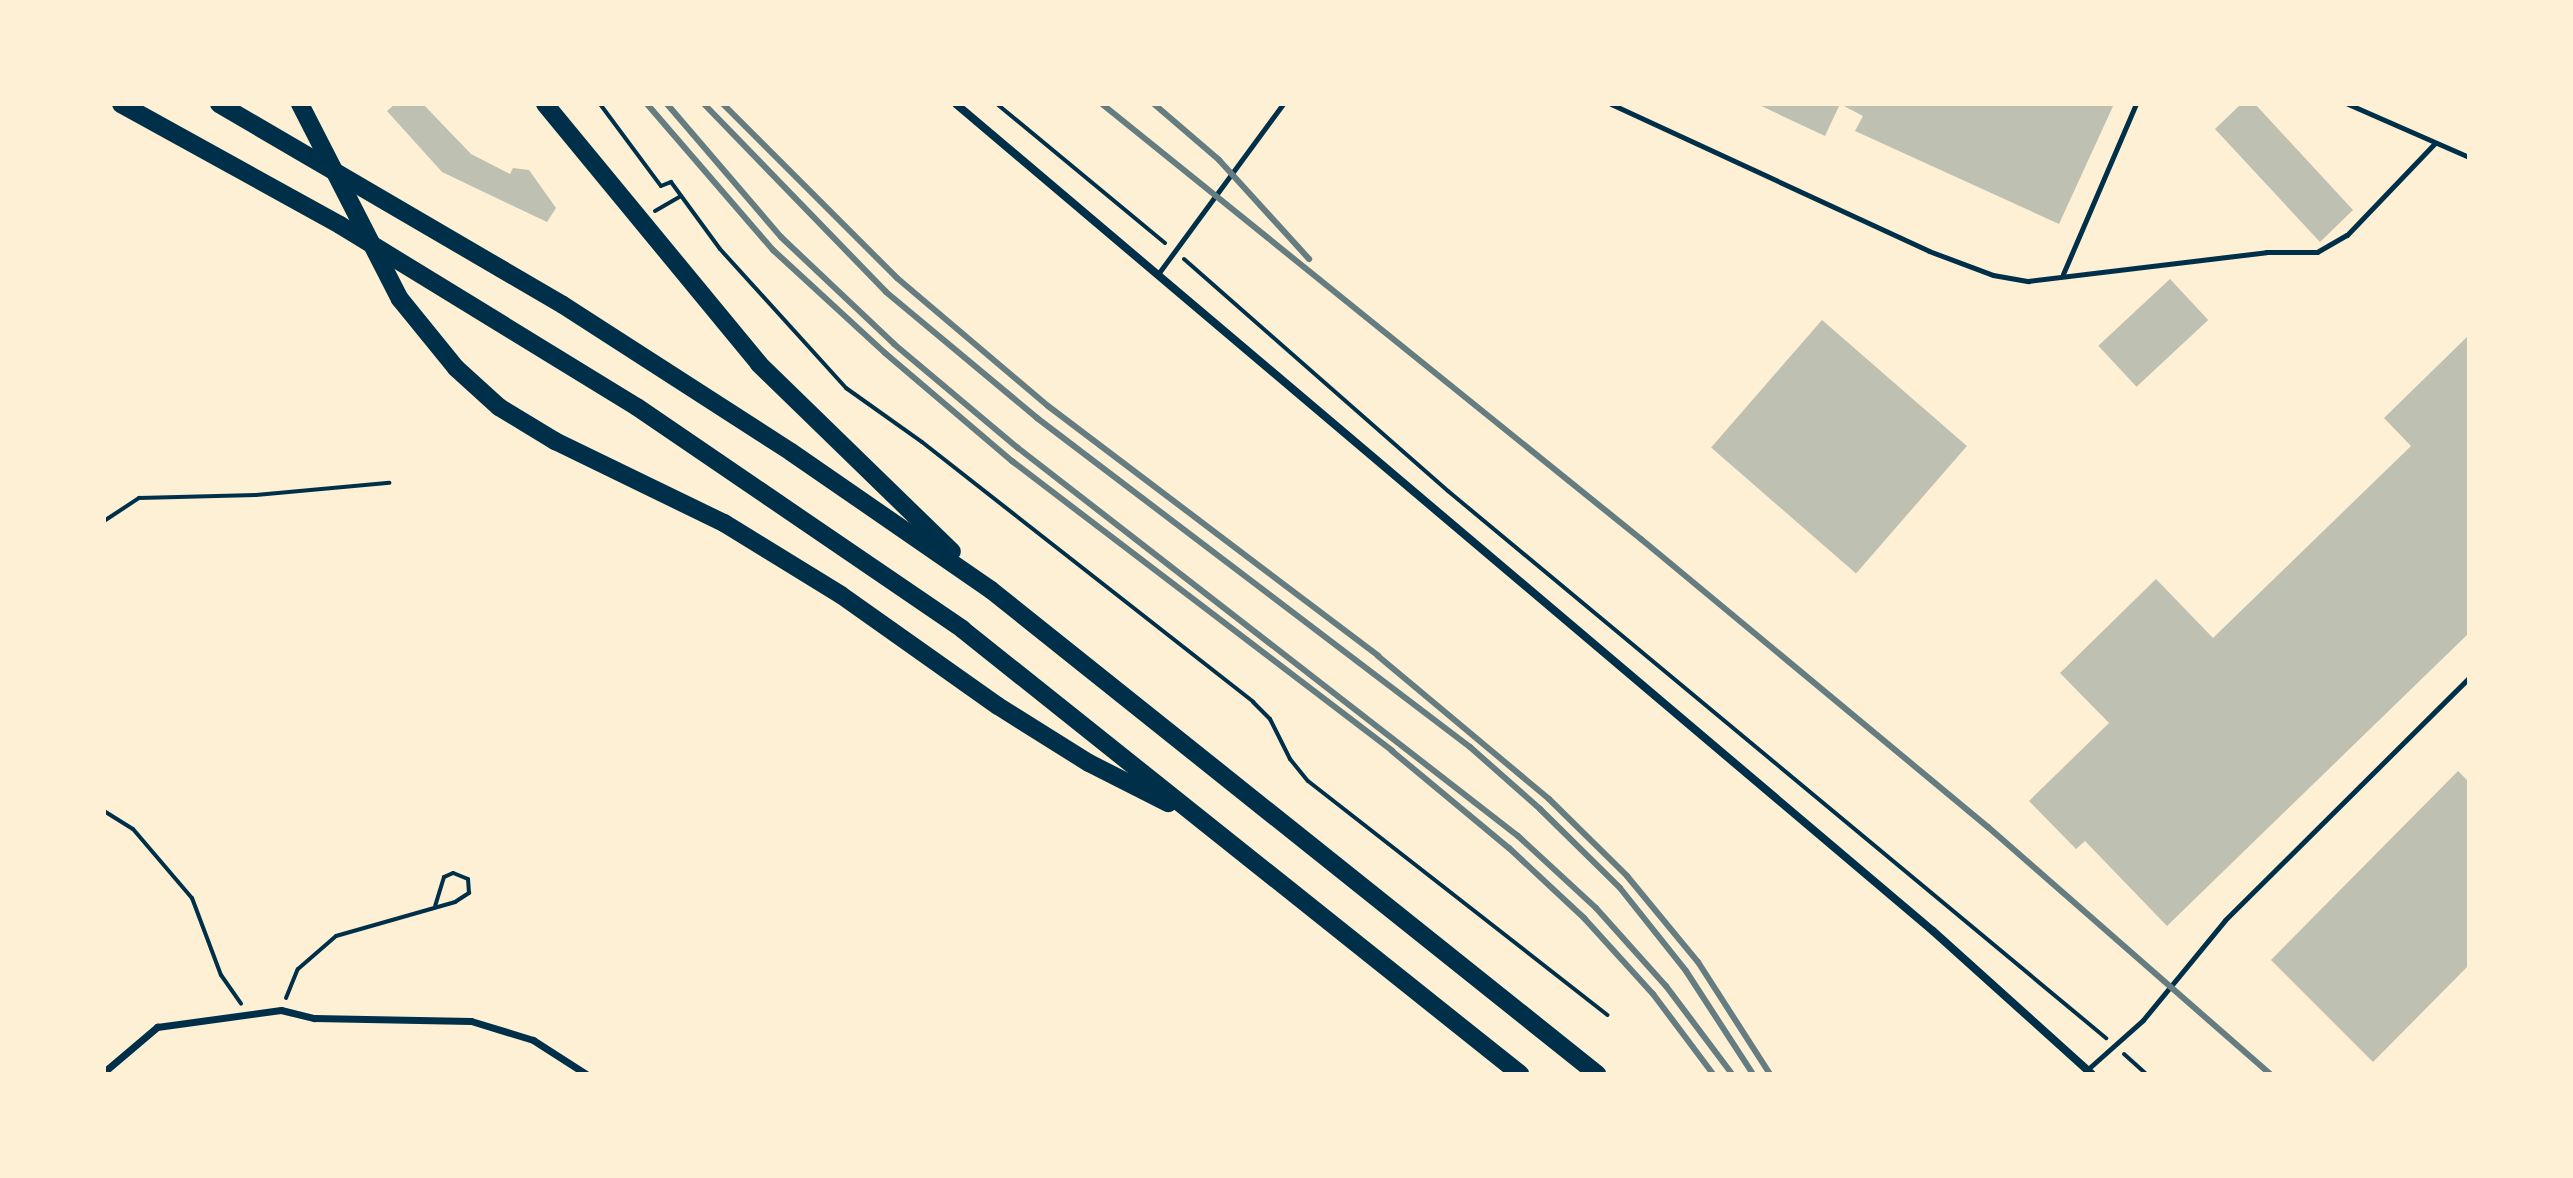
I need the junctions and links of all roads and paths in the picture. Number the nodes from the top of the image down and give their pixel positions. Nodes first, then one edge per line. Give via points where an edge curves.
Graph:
1 (121, 104) edge
2 (219, 104) edge
3 (300, 104) edge
4 (545, 104) edge
5 (600, 104) edge
6 (956, 104) edge
7 (997, 104) edge
8 (1283, 104) edge
9 (1611, 104) edge
10 (2136, 104) edge
11 (2348, 104) edge
12 (2435, 143) junction
13 (2469, 157) edge
14 (681, 196) junction
15 (641, 219) junction
16 (1176, 252) junction
17 (1158, 274) junction
18 (2063, 275) junction
19 (389, 483) dead end
20 (104, 521) edge
21 (991, 590) junction
22 (2469, 678) edge
23 (104, 811) edge
24 (1206, 822) junction
25 (435, 906) junction
26 (281, 1010) junction
27 (247, 1013) junction
28 (1607, 1015) dead end
29 (2115, 1045) junction
30 (104, 1072) edge
31 (2090, 1072) edge
32 (586, 1074) edge
33 (1520, 1074) edge
34 (1597, 1074) edge
35 (2146, 1074) edge

1 - 24 main road via 340,225 637,407 962,629
2 - 21 main road via 563,305 791,452
3 - 24 main road via 400,299 456,368 499,407 555,441 724,523 841,595 1089,763
4 - 15 main road
5 - 14 path via 661,186 671,182
6 - 17 street
7 - 16 path
8 - 16 lane
9 - 18 lane via 1819,203 1993,275 2028,281
10 - 18 lane
11 - 12 lane
12 - 13 lane
12 - 18 lane via 2347,235 2317,252 2266,252
14 - 15 path
14 - 28 path via 720,249 846,388 1253,702 1308,781
15 - 21 main road via 759,364
16 - 17 lane
16 - 29 path via 1448,491
17 - 31 street via 1933,931
19 - 20 path via 256,495 139,498
21 - 34 main road
22 - 29 lane via 2225,920 2143,1020
23 - 27 path via 133,829 192,898 221,975
24 - 33 main road
25 - 25 path via 444,877 453,873 468,879 469,893
25 - 26 path via 336,936 298,969
26 - 27 street
26 - 32 street via 314,1018 471,1021 533,1040
27 - 30 street via 157,1027
29 - 31 lane
29 - 35 path

